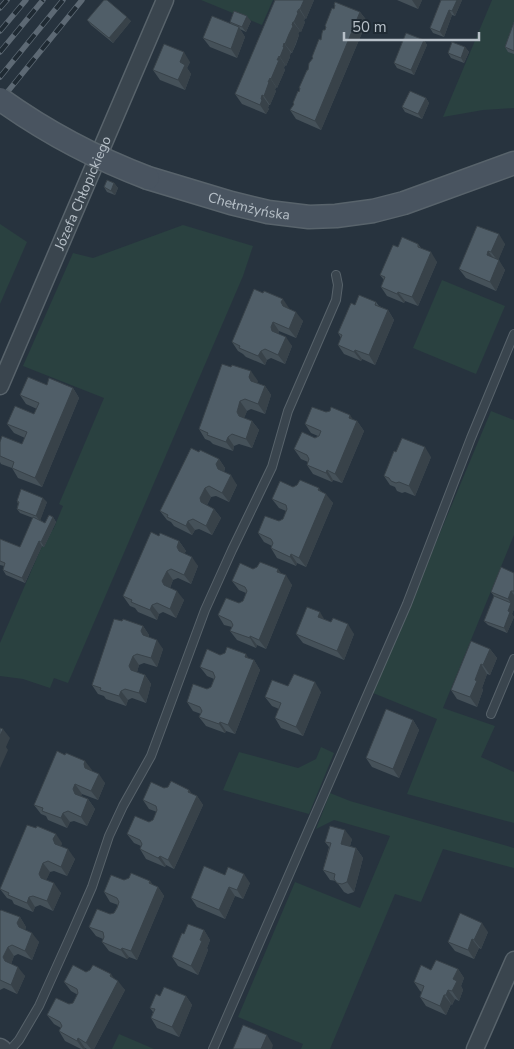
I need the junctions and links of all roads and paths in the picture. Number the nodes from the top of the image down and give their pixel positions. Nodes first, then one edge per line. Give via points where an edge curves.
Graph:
1 (165, 0) edge
2 (0, 99) edge
3 (514, 163) edge
4 (336, 275) dead end
5 (514, 334) edge
6 (0, 386) edge
7 (514, 659) edge
8 (491, 714) dead end
9 (514, 960) edge
10 (11, 1049) edge
11 (213, 1049) edge
12 (475, 1049) edge

1 - 6 street, Józefa Chłopickiego
2 - 3 street, Chełmżyńska, bridge via 68,142 148,178 231,204 296,216 336,216 373,211
4 - 10 lane via 336,300 288,411 272,467 205,610 151,756 109,836 92,886 39,1006
5 - 11 lane via 470,438 407,604
7 - 8 lane
9 - 12 street

